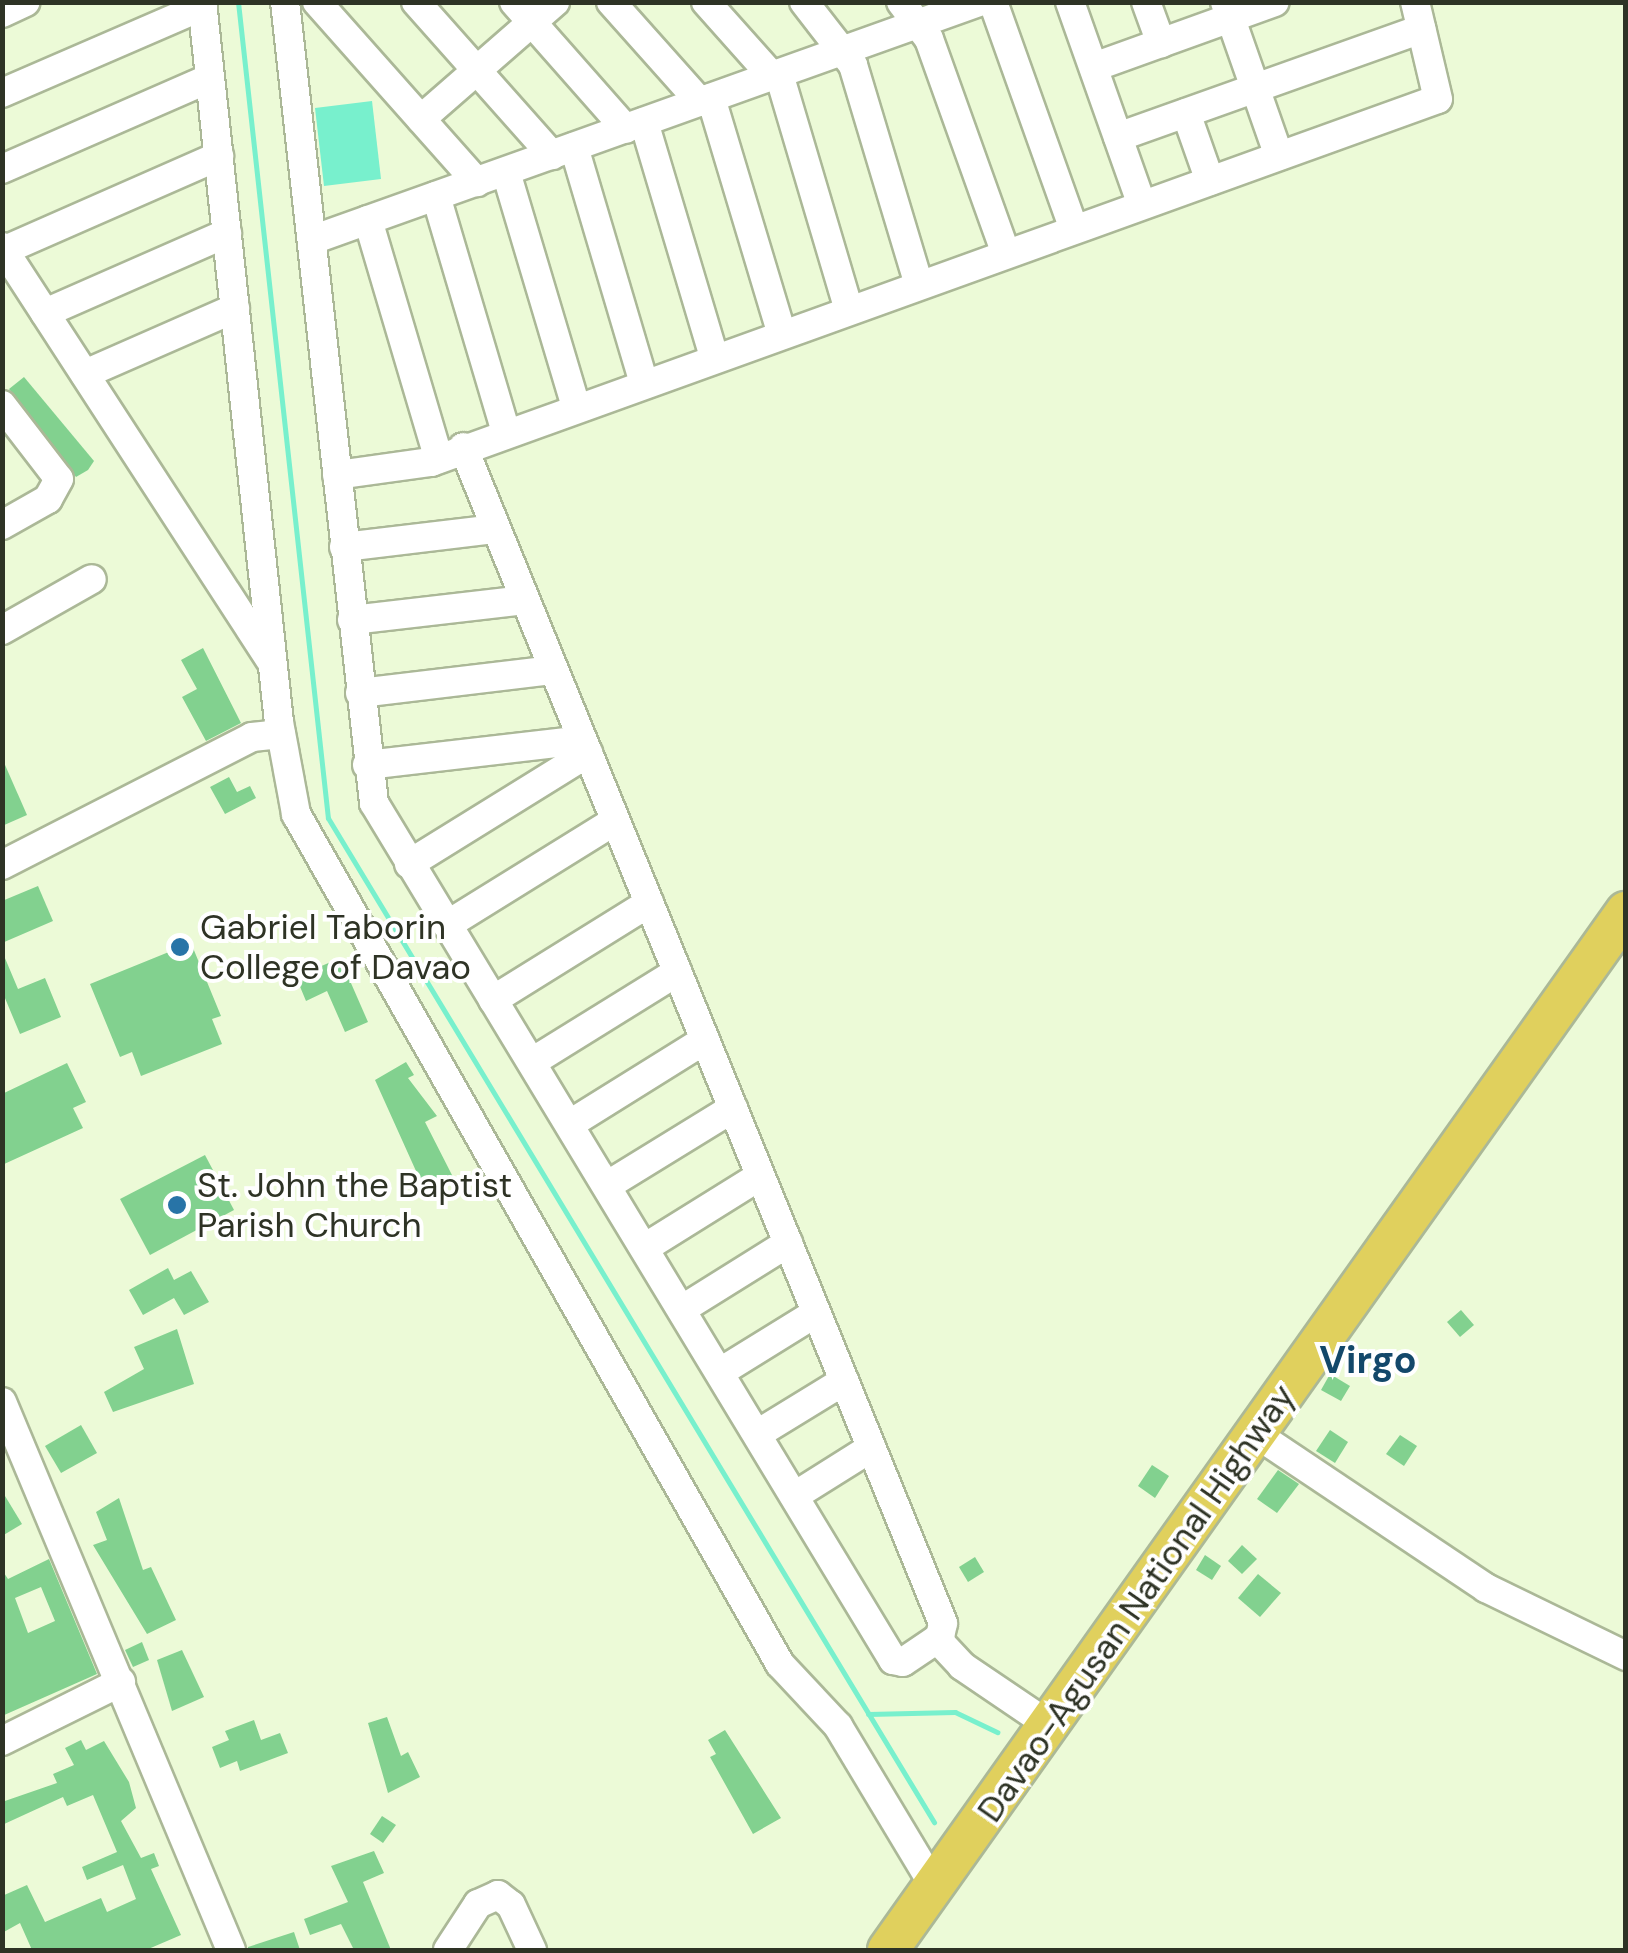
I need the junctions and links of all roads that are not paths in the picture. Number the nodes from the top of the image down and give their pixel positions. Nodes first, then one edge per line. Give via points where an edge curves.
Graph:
1 (26, 2) edge
2 (285, 2) edge
3 (318, 2) edge
4 (416, 2) edge
5 (555, 2) edge
6 (611, 2) edge
7 (706, 2) edge
8 (804, 2) edge
9 (979, 2) edge
10 (993, 2) edge
11 (1070, 2) edge
12 (1146, 2) edge
13 (1275, 2) edge
14 (203, 4) edge
15 (1227, 10) edge
16 (2, 13) edge
17 (523, 13) edge
18 (910, 13) edge
19 (1418, 16) edge
20 (1161, 43) junction
21 (846, 50) junction
22 (1094, 68) junction
23 (477, 71) junction
24 (775, 75) junction
25 (210, 78) junction
26 (1255, 88) junction
27 (2, 93) edge
28 (705, 100) junction
29 (1186, 113) junction
30 (422, 119) junction
31 (635, 125) junction
32 (1118, 137) junction
33 (563, 151) junction
34 (219, 156) junction
35 (1280, 156) junction
36 (2, 169) edge
37 (506, 172) junction
38 (1210, 181) junction
39 (477, 182) junction
40 (436, 196) junction
41 (1142, 205) junction
42 (368, 220) junction
43 (1074, 229) junction
44 (227, 233) junction
45 (312, 240) junction
46 (4, 248) edge
47 (1006, 254) junction
48 (918, 284) junction
49 (235, 308) junction
50 (849, 310) junction
51 (45, 313) junction
52 (782, 334) junction
53 (714, 358) junction
54 (85, 374) junction
55 (644, 383) junction
56 (2, 405) edge
57 (576, 407) junction
58 (506, 432) junction
59 (451, 453) junction
60 (337, 475) junction
61 (2, 525) edge
62 (496, 529) junction
63 (344, 547) junction
64 (92, 580) dead end
65 (525, 600) junction
66 (352, 620) junction
67 (2, 630) edge
68 (274, 665) junction
69 (554, 670) junction
70 (360, 693) junction
71 (280, 734) junction
72 (585, 746) junction
73 (368, 765) junction
74 (616, 821) junction
75 (409, 864) junction
76 (2, 865) edge
77 (649, 903) junction
78 (1626, 912) edge
79 (447, 925) junction
80 (677, 972) junction
81 (493, 1000) junction
82 (705, 1040) junction
83 (532, 1062) junction
84 (732, 1108) junction
85 (570, 1124) junction
86 (760, 1176) junction
87 (608, 1185) junction
88 (788, 1243) junction
89 (646, 1246) junction
90 (684, 1308) junction
91 (816, 1312) junction
92 (722, 1371) junction
93 (844, 1380) junction
94 (2, 1402) edge
95 (759, 1433) junction
96 (1256, 1434) junction
97 (872, 1448) junction
98 (796, 1495) junction
99 (937, 1639) junction
100 (1626, 1656) edge
101 (121, 1682) junction
102 (1049, 1725) junction
103 (2, 1741) edge
104 (934, 1886) junction
105 (231, 1950) edge
106 (448, 1950) edge
107 (532, 1950) edge
108 (888, 1950) edge

1 - 16 street
2 - 45 street
3 - 30 street
4 - 23 street
5 - 17 street
6 - 28 street
7 - 24 street
8 - 21 street
9 - 18 street
10 - 43 street
11 - 22 street
12 - 20 street
13 - 15 street
14 - 25 street
14 - 27 street
15 - 20 street
15 - 26 street
17 - 23 street
17 - 31 street
18 - 21 street
18 - 47 street
19 - 26 street
19 - 35 street via 1438,100
20 - 22 street
21 - 24 street
21 - 48 street
22 - 32 street
23 - 30 street
23 - 33 street
24 - 28 street
24 - 50 street
25 - 34 street
25 - 36 street
26 - 29 street
26 - 35 street
28 - 31 street
28 - 52 street
29 - 32 street
29 - 38 street
30 - 39 street
31 - 33 street
31 - 53 street
32 - 41 street
33 - 37 street
33 - 55 street
34 - 44 street
34 - 46 street
35 - 38 street
37 - 39 street
37 - 57 street
38 - 41 street
39 - 40 street
40 - 42 street
40 - 58 street
41 - 43 street
42 - 45 street
42 - 59 street
43 - 47 street
44 - 49 street
44 - 51 street
45 - 60 street
46 - 51 street
47 - 48 street
48 - 50 street
49 - 54 street
49 - 68 street
50 - 52 street
51 - 54 street
52 - 53 street
53 - 55 street
54 - 68 street
55 - 57 street
56 - 61 street via 59,479 48,499
57 - 58 street
58 - 59 street
59 - 60 street
59 - 62 street
60 - 63 street
62 - 63 street
62 - 65 street
63 - 66 street
64 - 67 street
65 - 66 street
65 - 69 street
66 - 70 street
68 - 71 street
69 - 70 street
69 - 72 street
70 - 73 street
71 - 76 street via 252,737
71 - 104 street via 290,793 307,835 519,1197 687,1506 780,1664 838,1726
72 - 73 street
72 - 74 street
72 - 75 street
73 - 75 street via 378,812
74 - 77 street
74 - 79 street
75 - 79 street
77 - 80 street
77 - 81 street
78 - 96 highway, Davao-Agusan National Highway
79 - 81 street
80 - 82 street
80 - 83 street
81 - 83 street
82 - 84 street
82 - 85 street
83 - 85 street
84 - 86 street
84 - 87 street
85 - 87 street
86 - 88 street
86 - 89 street
87 - 89 street
88 - 90 street
88 - 91 street
89 - 90 street
90 - 92 street
91 - 92 street
91 - 93 street
92 - 95 street
93 - 95 street
93 - 97 street
94 - 101 street
95 - 98 street
96 - 100 street via 1486,1588
96 - 102 highway, Davao-Agusan National Highway
97 - 98 street
97 - 99 street via 943,1623
98 - 99 street via 893,1660 906,1660
99 - 102 street via 962,1666
101 - 103 street
101 - 105 street
102 - 104 highway, Davao-Agusan National Highway
104 - 108 highway, Davao-Agusan National Highway
106 - 107 street via 478,1904 498,1895 511,1904

